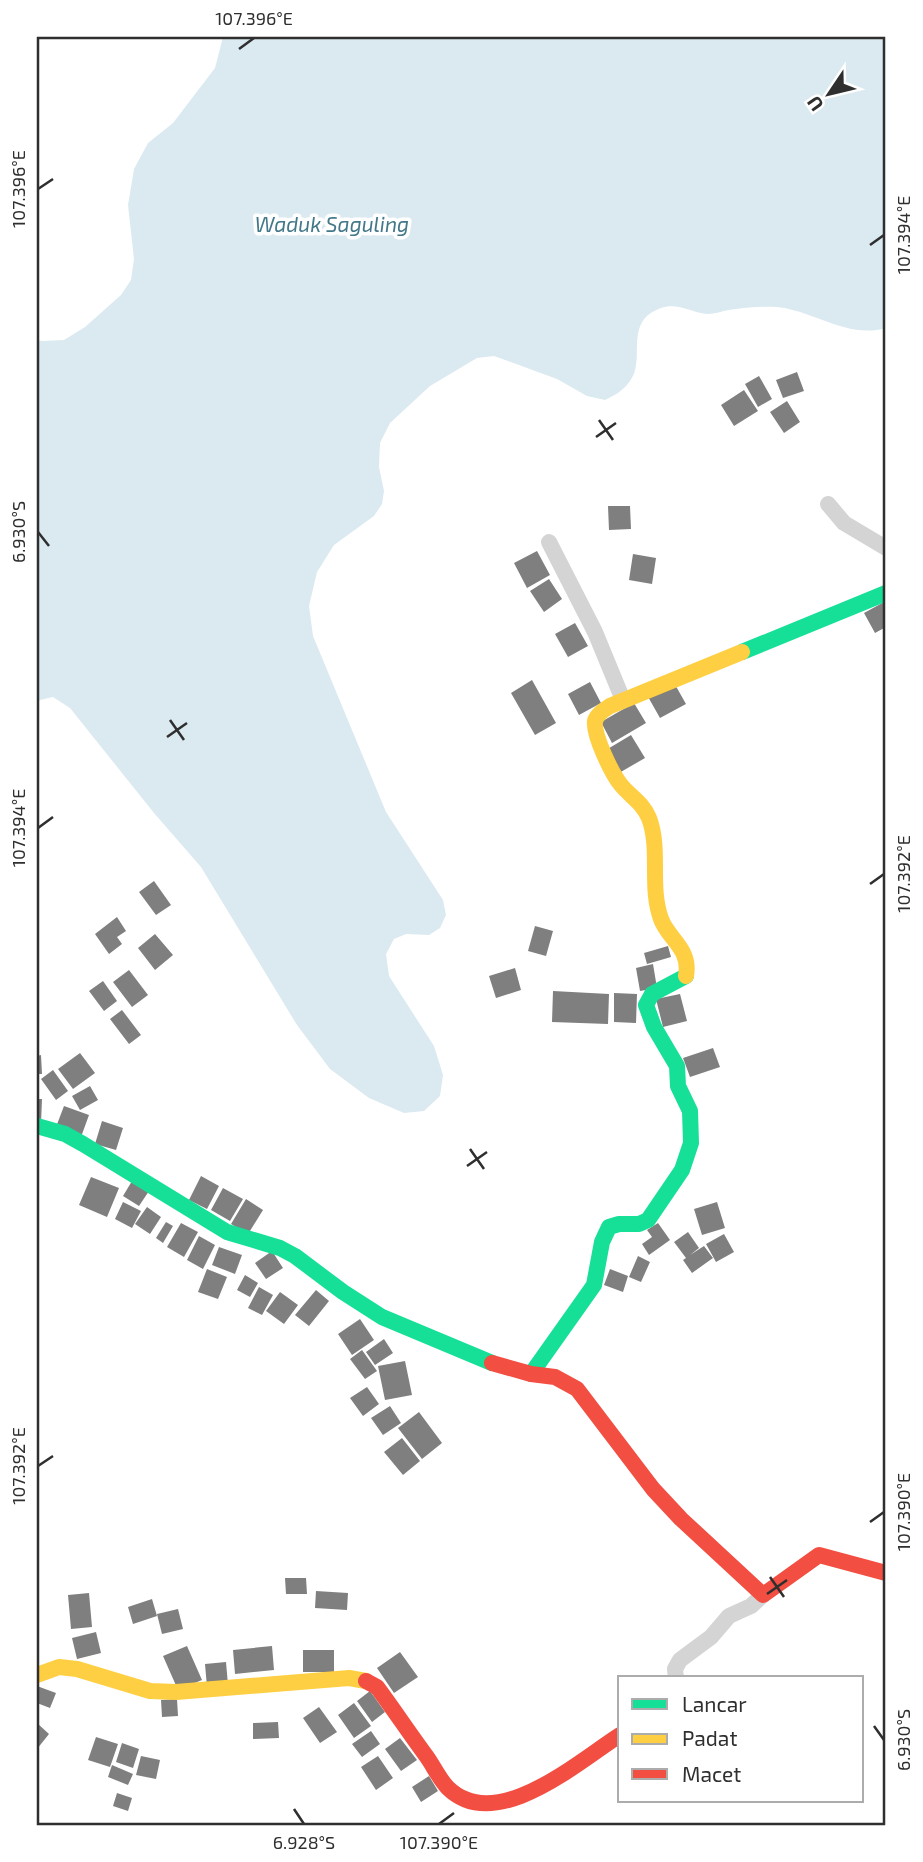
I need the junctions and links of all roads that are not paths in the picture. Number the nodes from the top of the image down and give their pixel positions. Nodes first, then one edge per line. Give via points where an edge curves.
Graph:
1 (828, 504) dead end
2 (549, 542) dead end
3 (886, 548) edge
4 (886, 593) edge
5 (623, 700) junction
6 (37, 1126) edge
7 (531, 1374) junction
8 (886, 1573) edge
9 (764, 1595) junction
10 (37, 1675) edge
11 (676, 1676) edge
12 (618, 1736) edge

1 - 3 street via 844,523
2 - 5 street
4 - 5 street
5 - 7 street via 601,712 595,725 620,783 639,801 650,822 661,920 673,934 688,969 683,979 652,995 646,1005 647,1017 680,1068 679,1089 690,1110 689,1156 679,1179 648,1220 640,1225 623,1222 609,1227 599,1247 600,1272 594,1285
6 - 7 street via 93,1149 227,1232 281,1248 382,1317 486,1362
7 - 9 street via 555,1377 577,1388 653,1489
8 - 9 street via 819,1555
9 - 11 street via 729,1616 680,1660
10 - 12 street via 60,1667 77,1669 150,1691 176,1692 349,1678 365,1681 377,1687 449,1789 458,1797 481,1803 506,1801 540,1788

